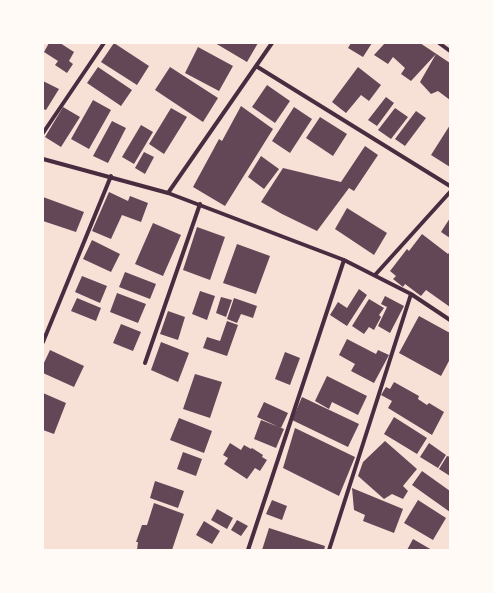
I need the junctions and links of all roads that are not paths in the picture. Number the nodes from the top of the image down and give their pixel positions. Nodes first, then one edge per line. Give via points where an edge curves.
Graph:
1 (104, 43) edge
2 (272, 43) edge
3 (438, 43) edge
4 (450, 51) edge
5 (256, 66) junction
6 (43, 133) edge
7 (43, 159) edge
8 (111, 176) junction
9 (450, 186) edge
10 (450, 192) edge
11 (168, 193) junction
12 (200, 204) junction
13 (344, 260) junction
14 (376, 276) junction
15 (410, 294) junction
16 (450, 320) edge
17 (43, 342) edge
18 (145, 362) dead end
19 (248, 550) edge
20 (328, 550) edge

1 - 6 street
2 - 5 street
3 - 4 street
5 - 9 street
5 - 11 street
7 - 8 street
8 - 11 street
8 - 17 street
10 - 14 street
11 - 12 street
12 - 13 street
12 - 18 street
13 - 14 street
13 - 19 street
14 - 15 street
15 - 16 street
15 - 20 street

